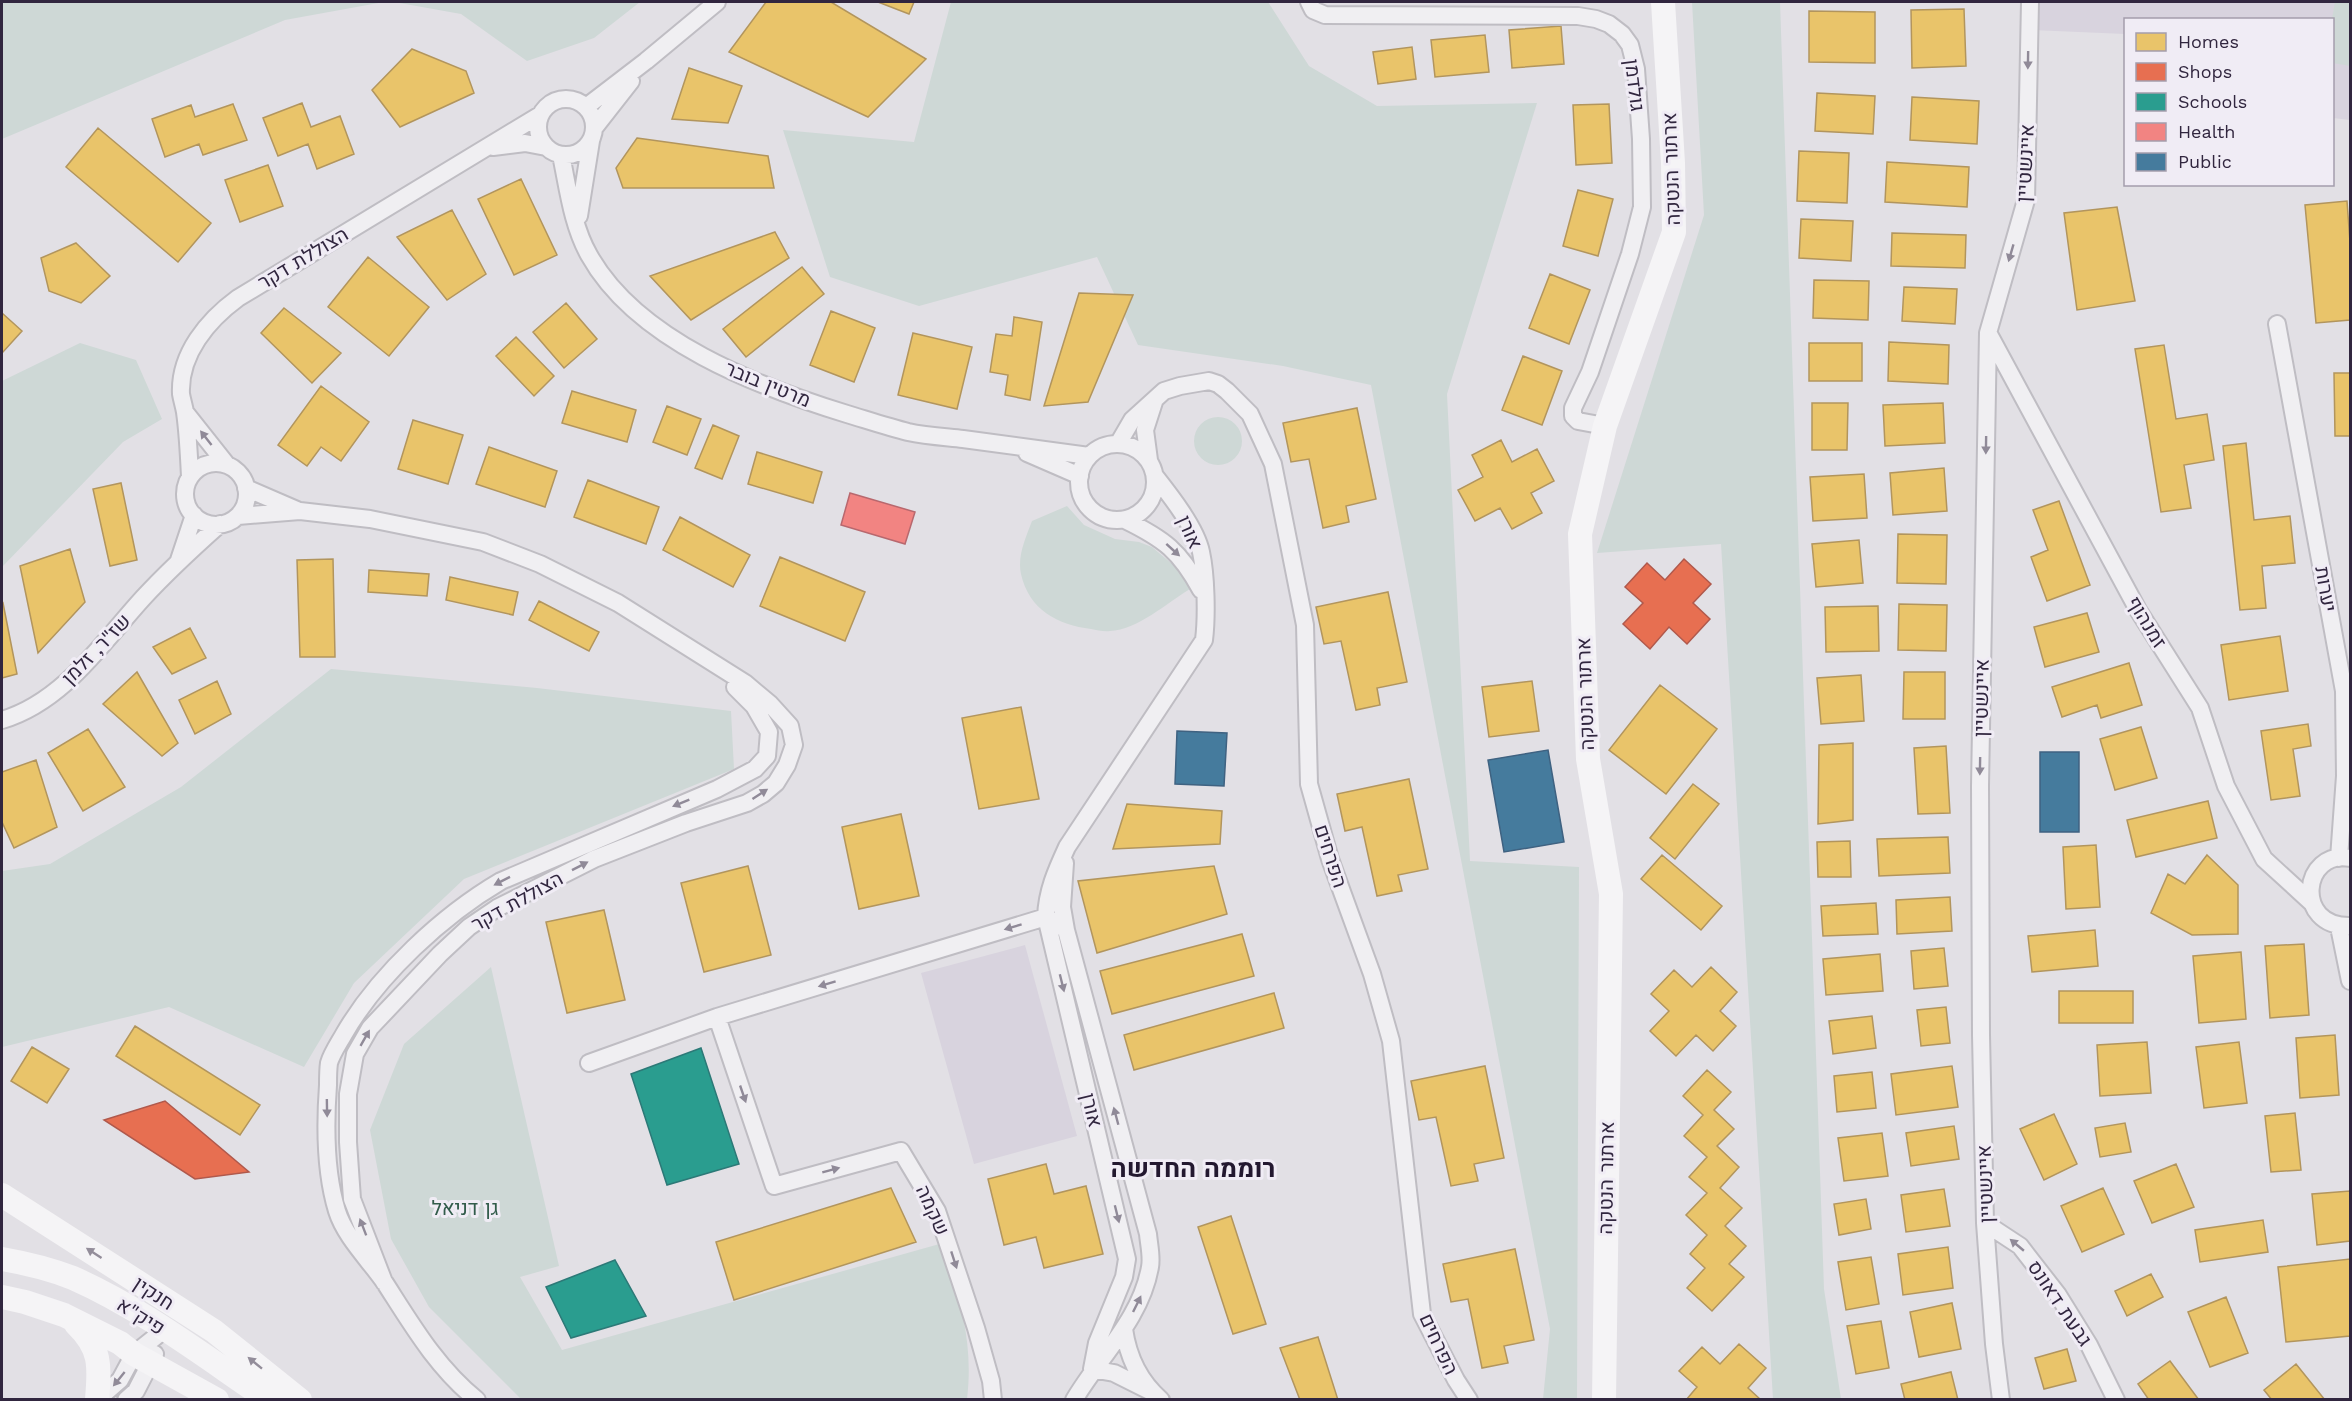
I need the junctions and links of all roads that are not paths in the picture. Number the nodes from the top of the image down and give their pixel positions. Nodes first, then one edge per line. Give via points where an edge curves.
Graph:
1 (717, 2) edge
2 (1309, 2) edge
3 (1663, 2) edge
4 (2030, 2) edge
5 (646, 62) junction
6 (586, 107) junction
7 (540, 116) junction
8 (593, 134) junction
9 (546, 147) junction
10 (484, 149) junction
11 (561, 155) junction
12 (577, 229) junction
13 (2277, 324) dead end
14 (1989, 333) junction
15 (1154, 402) junction
16 (185, 412) junction
17 (1605, 426) junction
18 (1118, 444) junction
19 (1012, 446) junction
20 (1089, 456) junction
21 (1149, 460) junction
22 (227, 465) junction
23 (1080, 476) junction
24 (1155, 476) junction
25 (190, 477) junction
26 (246, 488) junction
27 (300, 512) junction
28 (194, 515) junction
29 (238, 516) junction
30 (1125, 520) junction
31 (220, 525) junction
32 (178, 561) junction
33 (1204, 596) junction
34 (703, 654) junction
35 (2, 720) edge
36 (1068, 847) junction
37 (2345, 858) edge
38 (2311, 902) junction
39 (1046, 917) junction
40 (2345, 926) edge
41 (1066, 930) junction
42 (2350, 981) edge
43 (717, 1017) junction
44 (589, 1063) dead end
45 (2, 1195) edge
46 (1985, 1223) junction
47 (2, 1259) edge
48 (384, 1282) junction
49 (2, 1297) edge
50 (64, 1315) junction
51 (1124, 1329) junction
52 (164, 1330) junction
53 (143, 1358) junction
54 (1092, 1369) junction
55 (1157, 1396) edge
56 (97, 1399) edge
57 (209, 1399) edge
58 (126, 1400) edge
59 (269, 1400) edge
60 (300, 1400) edge
61 (477, 1400) edge
62 (993, 1400) edge
63 (1074, 1400) edge
64 (1469, 1400) edge
65 (1604, 1400) edge
66 (2001, 1400) edge
67 (2116, 1400) edge

1 - 5 street
2 - 17 street, גולדמן via 1313,10 1325,15 1587,17 1609,24 1630,45 1636,69 1642,207 1630,254 1573,416 1578,421
3 - 17 street, ארתור הנטקה via 1674,232
4 -> 14 street, איינשטיין via 2026,200
5 - 6 street
5 - 8 street
6 - 7 street via 574,100 558,100
6 - 8 street via 592,116
7 - 9 street via 538,132
7 - 10 street, הצוללת דקר
8 - 11 street via 578,153
8 - 12 street
9 - 10 street, הצוללת דקר via 525,143
9 - 11 street
10 - 16 street, הצוללת דקר via 219,312 188,356 181,394
11 - 12 street, מרטין בובר
12 - 19 street, מרטין בובר via 590,256 619,294 678,343 727,369 816,404 909,432
13 - 37 street, יערות via 2344,691
14 - 38 street, זמנהוף via 2138,610 2200,708 2226,786 2264,859
14 -> 46 street, איינשטיין via 1980,786
15 - 18 street, הפרחים via 1132,420
15 - 21 street via 1145,430
15 - 64 street, הפרחים via 1164,391 1180,386 1209,381 1218,384 1250,414 1273,464 1305,625 1309,784 1391,1041 1422,1314
22 -> 16 street
16 - 25 street, הצוללת דקר
17 - 65 street, ארתור הנטקה via 1580,534 1588,759 1611,894
18 - 20 street via 1107,445
18 - 21 street via 1135,448
19 - 20 street, מרטין בובר
19 - 23 street, מרטין בובר
20 - 23 street
21 - 24 street
22 - 25 street via 206,465
22 - 26 street via 236,470
23 - 30 street via 1082,497 1094,512 1109,519
24 - 30 street via 1153,497 1137,515
24 - 33 street, אורן via 1178,505 1201,550
25 - 28 street via 185,496
26 - 27 street, הצוללת דקר
26 - 29 street via 247,498
27 - 29 street, הצוללת דקר
27 - 34 street, הצוללת דקר via 370,519 483,542 540,564 618,603
28 - 31 street
28 - 32 street, שז"ר, זלמן
29 - 31 street
30 -> 33 street, אורן via 1155,534 1179,554
31 - 32 street, שז"ר, זלמן
32 - 35 street, שז"ר, זלמן via 99,650 49,697
33 - 36 street, אורן via 1204,640
34 -> 48 street, הצוללת דקר via 754,706 769,732 767,756 755,769 475,896 432,931 389,976 354,1017 340,1041 329,1063 328,1160 338,1213 361,1253
48 -> 34 street, הצוללת דקר via 352,1199 348,1094 355,1054 370,1028 440,954 497,908 594,859 747,803 776,783 794,745 790,726 745,683
36 - 39 street, אורן via 1046,900
36 - 41 street, אורן via 1062,907
37 - 38 street via 2327,861 2317,871 2310,884
38 - 40 street, זמנהוף via 2323,920
39 - 41 street
39 -> 43 street
39 -> 54 street, אורן via 1127,1259 1124,1277 1097,1343
40 - 42 street
51 -> 41 street, אורן via 1144,1288 1150,1265 1148,1234
43 - 44 street
43 -> 62 street, שקמה via 774,1186 901,1151 938,1211 976,1328
60 -> 45 street, חנקין via 214,1331
46 - 66 street, איינשטיין
67 -> 46 street, גבעת דאונס via 2058,1295 2020,1246
47 - 52 street, פיק"א via 71,1278
48 - 61 street, הצוללת דקר via 431,1353
49 - 50 street, פיק"א
50 - 53 street, פיק"א
50 - 56 street via 94,1346 99,1373
51 - 54 street, אורן via 1110,1352
51 - 55 street via 1134,1364
52 - 53 street
52 - 59 street, פיק"א
53 -> 56 street
53 - 57 street, פיק"א
53 - 58 street via 135,1391
54 - 55 street via 1114,1373
54 - 63 street

